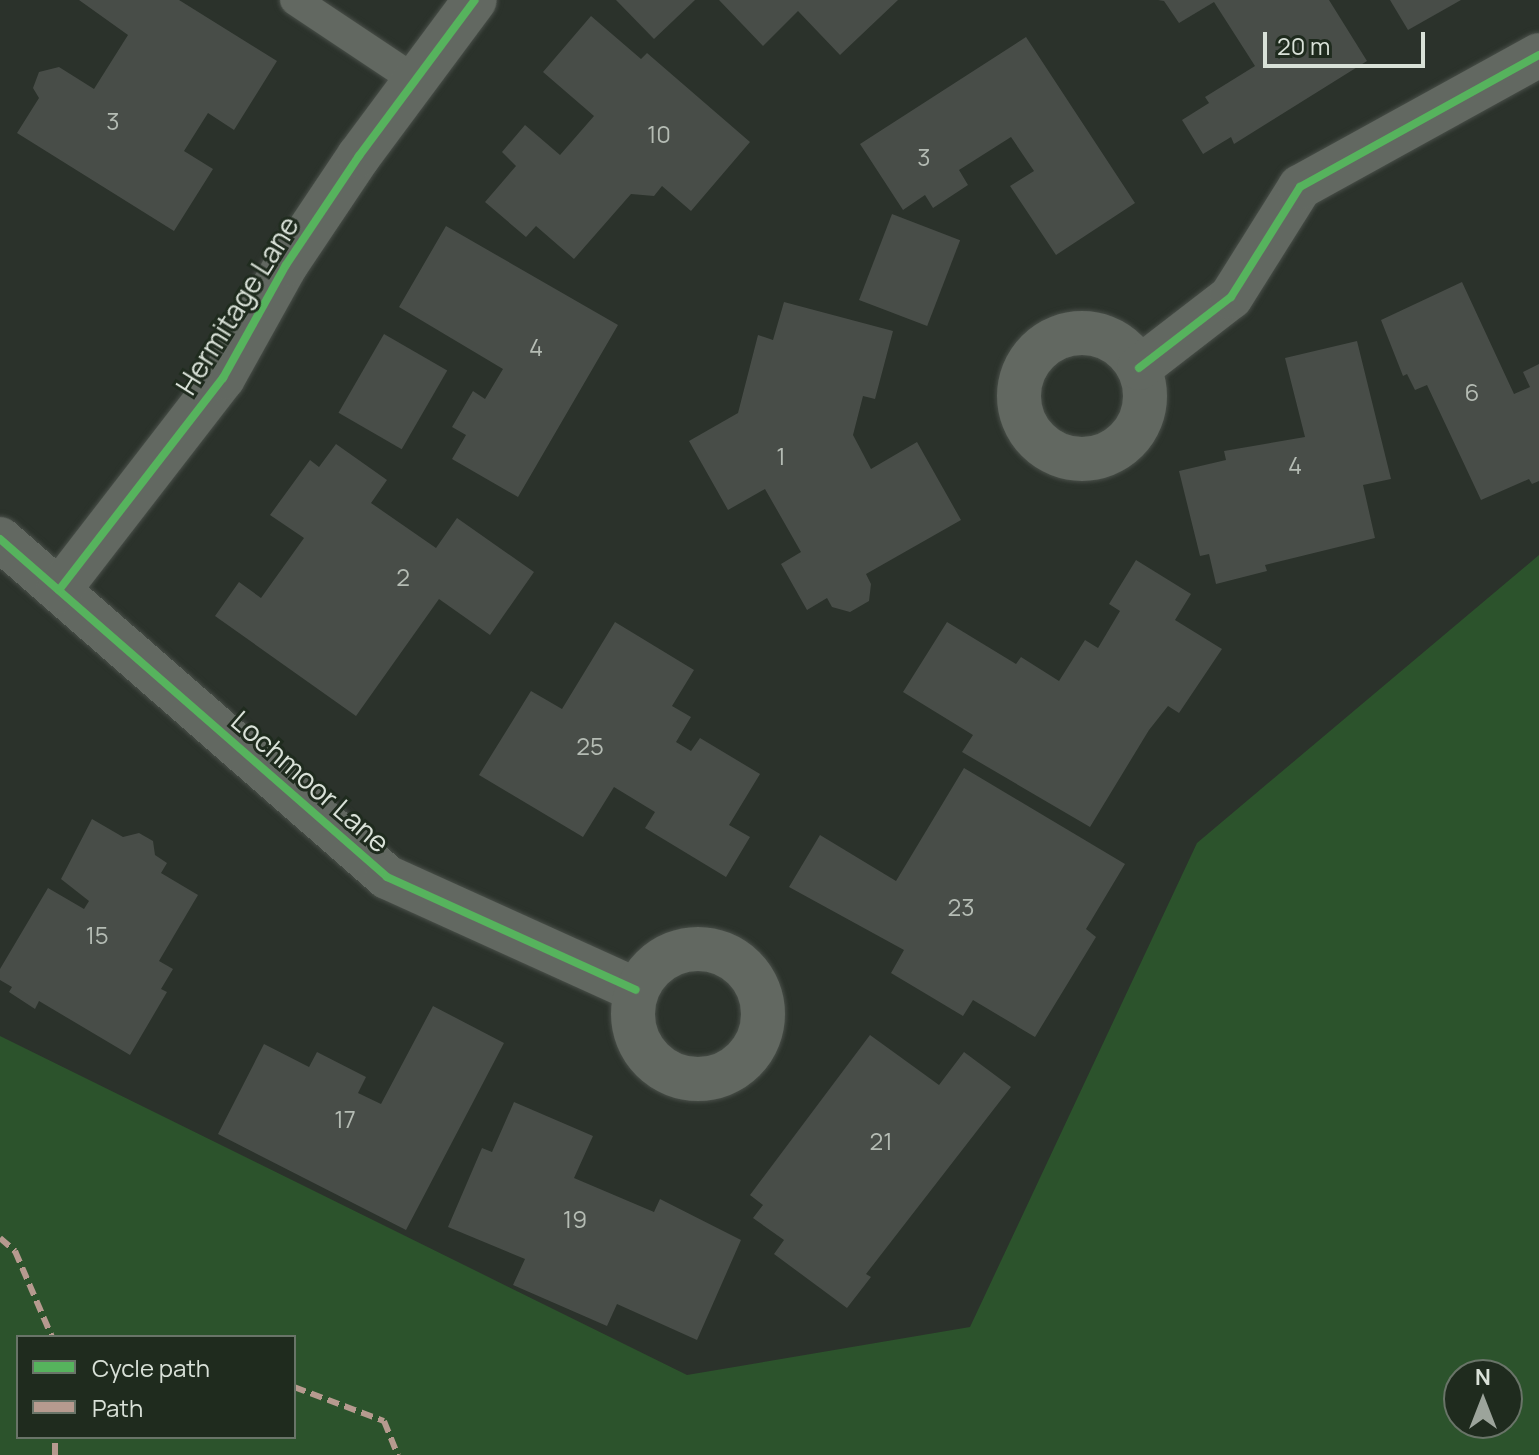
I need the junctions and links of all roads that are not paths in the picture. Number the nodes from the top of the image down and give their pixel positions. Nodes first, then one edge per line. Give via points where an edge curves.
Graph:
1 (295, 0) edge
2 (475, 0) edge
3 (1539, 55) edge
4 (415, 80) junction
5 (1139, 368) dead end
6 (0, 539) edge
7 (59, 590) junction
8 (636, 990) dead end

1 - 4 lane
2 - 4 street, Hermitage Lane
3 - 5 street via 1300,187 1231,297
4 - 7 street, Hermitage Lane via 286,265 223,378
6 - 7 street, Lochmoor Lane
7 - 8 street, Lochmoor Lane via 387,877

